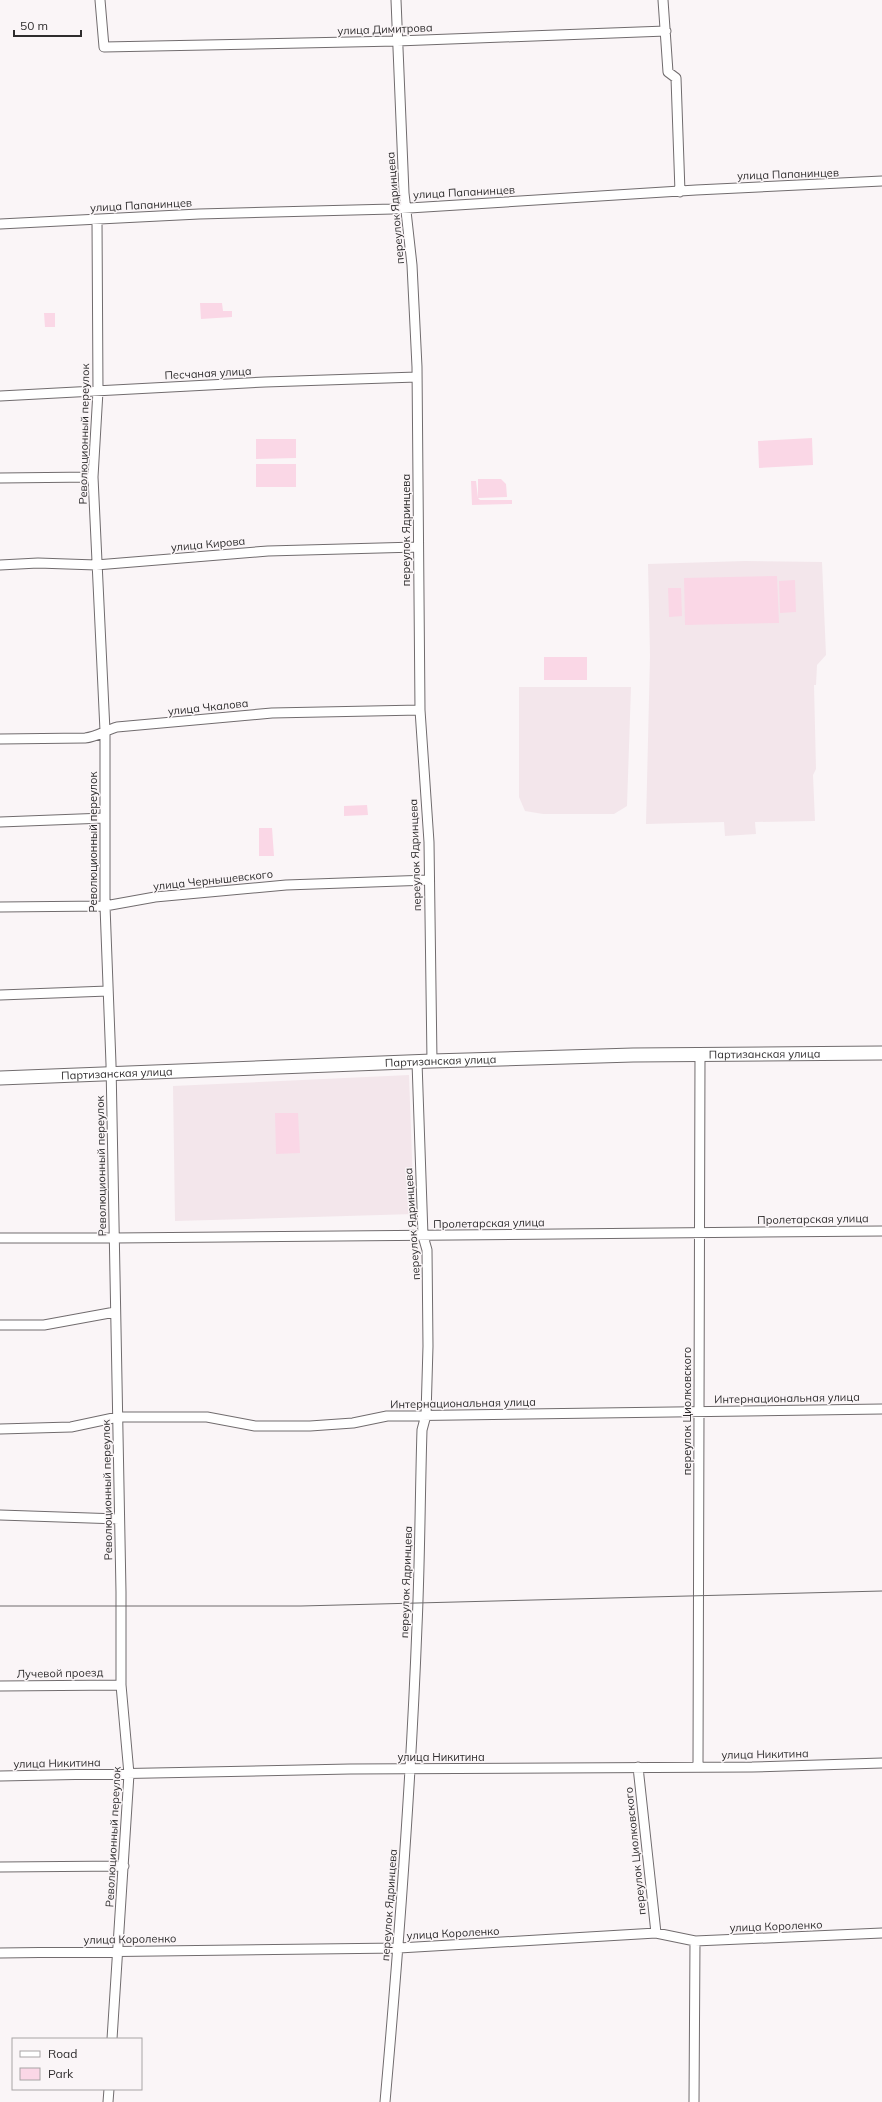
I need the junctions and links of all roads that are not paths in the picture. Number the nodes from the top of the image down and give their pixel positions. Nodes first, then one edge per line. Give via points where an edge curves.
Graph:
1 (100, 0) edge
2 (396, 0) edge
3 (663, 0) edge
4 (666, 31) junction
5 (397, 41) junction
6 (882, 182) edge
7 (680, 192) junction
8 (406, 207) junction
9 (97, 220) junction
10 (0, 224) edge
11 (417, 377) junction
12 (98, 392) junction
13 (0, 396) edge
14 (93, 477) junction
15 (0, 478) edge
16 (417, 547) junction
17 (0, 565) edge
18 (96, 565) junction
19 (420, 710) junction
20 (105, 731) junction
21 (0, 739) edge
22 (106, 818) junction
23 (0, 822) edge
24 (429, 880) junction
25 (105, 906) junction
26 (0, 907) edge
27 (108, 991) junction
28 (0, 995) edge
29 (882, 1053) edge
30 (700, 1055) junction
31 (432, 1061) junction
32 (416, 1062) junction
33 (111, 1075) junction
34 (0, 1078) edge
35 (882, 1230) edge
36 (699, 1232) junction
37 (423, 1236) junction
38 (0, 1238) edge
39 (114, 1238) junction
40 (115, 1312) junction
41 (0, 1325) edge
42 (882, 1409) edge
43 (700, 1411) junction
44 (426, 1415) junction
45 (118, 1417) junction
46 (0, 1429) edge
47 (0, 1515) edge
48 (119, 1519) junction
49 (121, 1685) junction
50 (0, 1686) edge
51 (882, 1763) edge
52 (638, 1767) junction
53 (698, 1767) junction
54 (410, 1769) junction
55 (130, 1774) junction
56 (0, 1776) edge
57 (124, 1866) junction
58 (0, 1867) edge
59 (656, 1933) junction
60 (882, 1934) edge
61 (695, 1941) junction
62 (399, 1948) junction
63 (119, 1951) junction
64 (0, 1953) edge
65 (112, 2038) edge
66 (109, 2090) edge
67 (108, 2102) edge
68 (385, 2102) edge
69 (694, 2102) edge

1 - 5 street, улица Димитрова via 104,47
2 - 5 street, переулок Ядринцева
3 - 4 street
4 - 5 street, улица Димитрова
4 - 7 street via 668,72 676,78
5 - 8 street, переулок Ядринцева
6 - 7 street, улица Папанинцев
7 - 8 street, улица Папанинцев
8 - 9 street, улица Папанинцев
8 - 11 street, переулок Ядринцева via 412,265
9 - 10 street, улица Папанинцев
9 - 12 street, Революционный переулок
11 - 12 street, Песчаная улица via 265,382
11 - 16 street, переулок Ядринцева
12 - 13 street, Песчаная улица
12 - 14 street, Революционный переулок
14 - 15 street
14 - 18 street, Революционный переулок
16 - 18 street, улица Кирова via 268,551
16 - 19 street, переулок Ядринцева
17 - 18 street, улица Кирова
18 - 20 street, Революционный переулок
19 - 20 street, улица Чкалова via 272,713 117,727
19 - 24 street, переулок Ядринцева via 429,842
20 - 21 street, улица Чкалова via 94,737 85,738
20 - 22 street, Революционный переулок
22 - 23 street
22 - 25 street, Революционный переулок
24 - 25 street, улица Чернышевского via 286,885 155,897
24 - 31 street, переулок Ядринцева
25 - 26 street, улица Чернышевского
25 - 27 street, Революционный переулок
27 - 28 street
27 - 33 street, Революционный переулок
29 - 30 main road, Партизанская улица
30 - 31 main road, Партизанская улица
30 - 36 street, переулок Циолковского
31 - 32 main road, Партизанская улица
32 - 33 main road, Партизанская улица
32 - 37 street, переулок Ядринцева
33 - 34 main road, Партизанская улица
33 - 39 street, Революционный переулок
35 - 36 street, Пролетарская улица
36 - 37 street, Пролетарская улица
36 - 43 street, переулок Циолковского
37 - 39 street, Пролетарская улица
37 - 44 street, переулок Ядринцева via 427,1250
38 - 39 street, Пролетарская улица
39 - 40 street, Революционный переулок
40 - 41 street via 44,1325
40 - 45 street, Революционный переулок
42 - 43 street, Интернациональная улица
43 - 44 street, Интернациональная улица
43 - 53 street, переулок Циолковского
44 - 45 street, Интернациональная улица via 387,1416 353,1423 310,1426 255,1426 207,1417
44 - 54 street, переулок Ядринцева via 422,1430
45 - 46 street, Интернациональная улица via 71,1427
45 - 48 street, Революционный переулок
47 - 48 street
48 - 49 street, Революционный переулок
49 - 50 street, Лучевой проезд
49 - 55 street, Революционный переулок
51 - 53 street, улица Никитина
52 - 53 street, улица Никитина
52 - 54 street, улица Никитина
52 - 59 street, переулок Циолковского
54 - 55 street, улица Никитина
54 - 62 street, переулок Ядринцева
55 - 56 street, улица Никитина
55 - 57 street, Революционный переулок
57 - 58 street
57 - 63 street, Революционный переулок
59 - 61 street, улица Короленко
59 - 62 street, улица Короленко
60 - 61 street, улица Короленко
61 - 69 street
62 - 63 street, улица Короленко
62 - 68 street, переулок Ядринцева
63 - 64 street, улица Короленко
63 - 65 street, Революционный переулок
66 - 67 street

